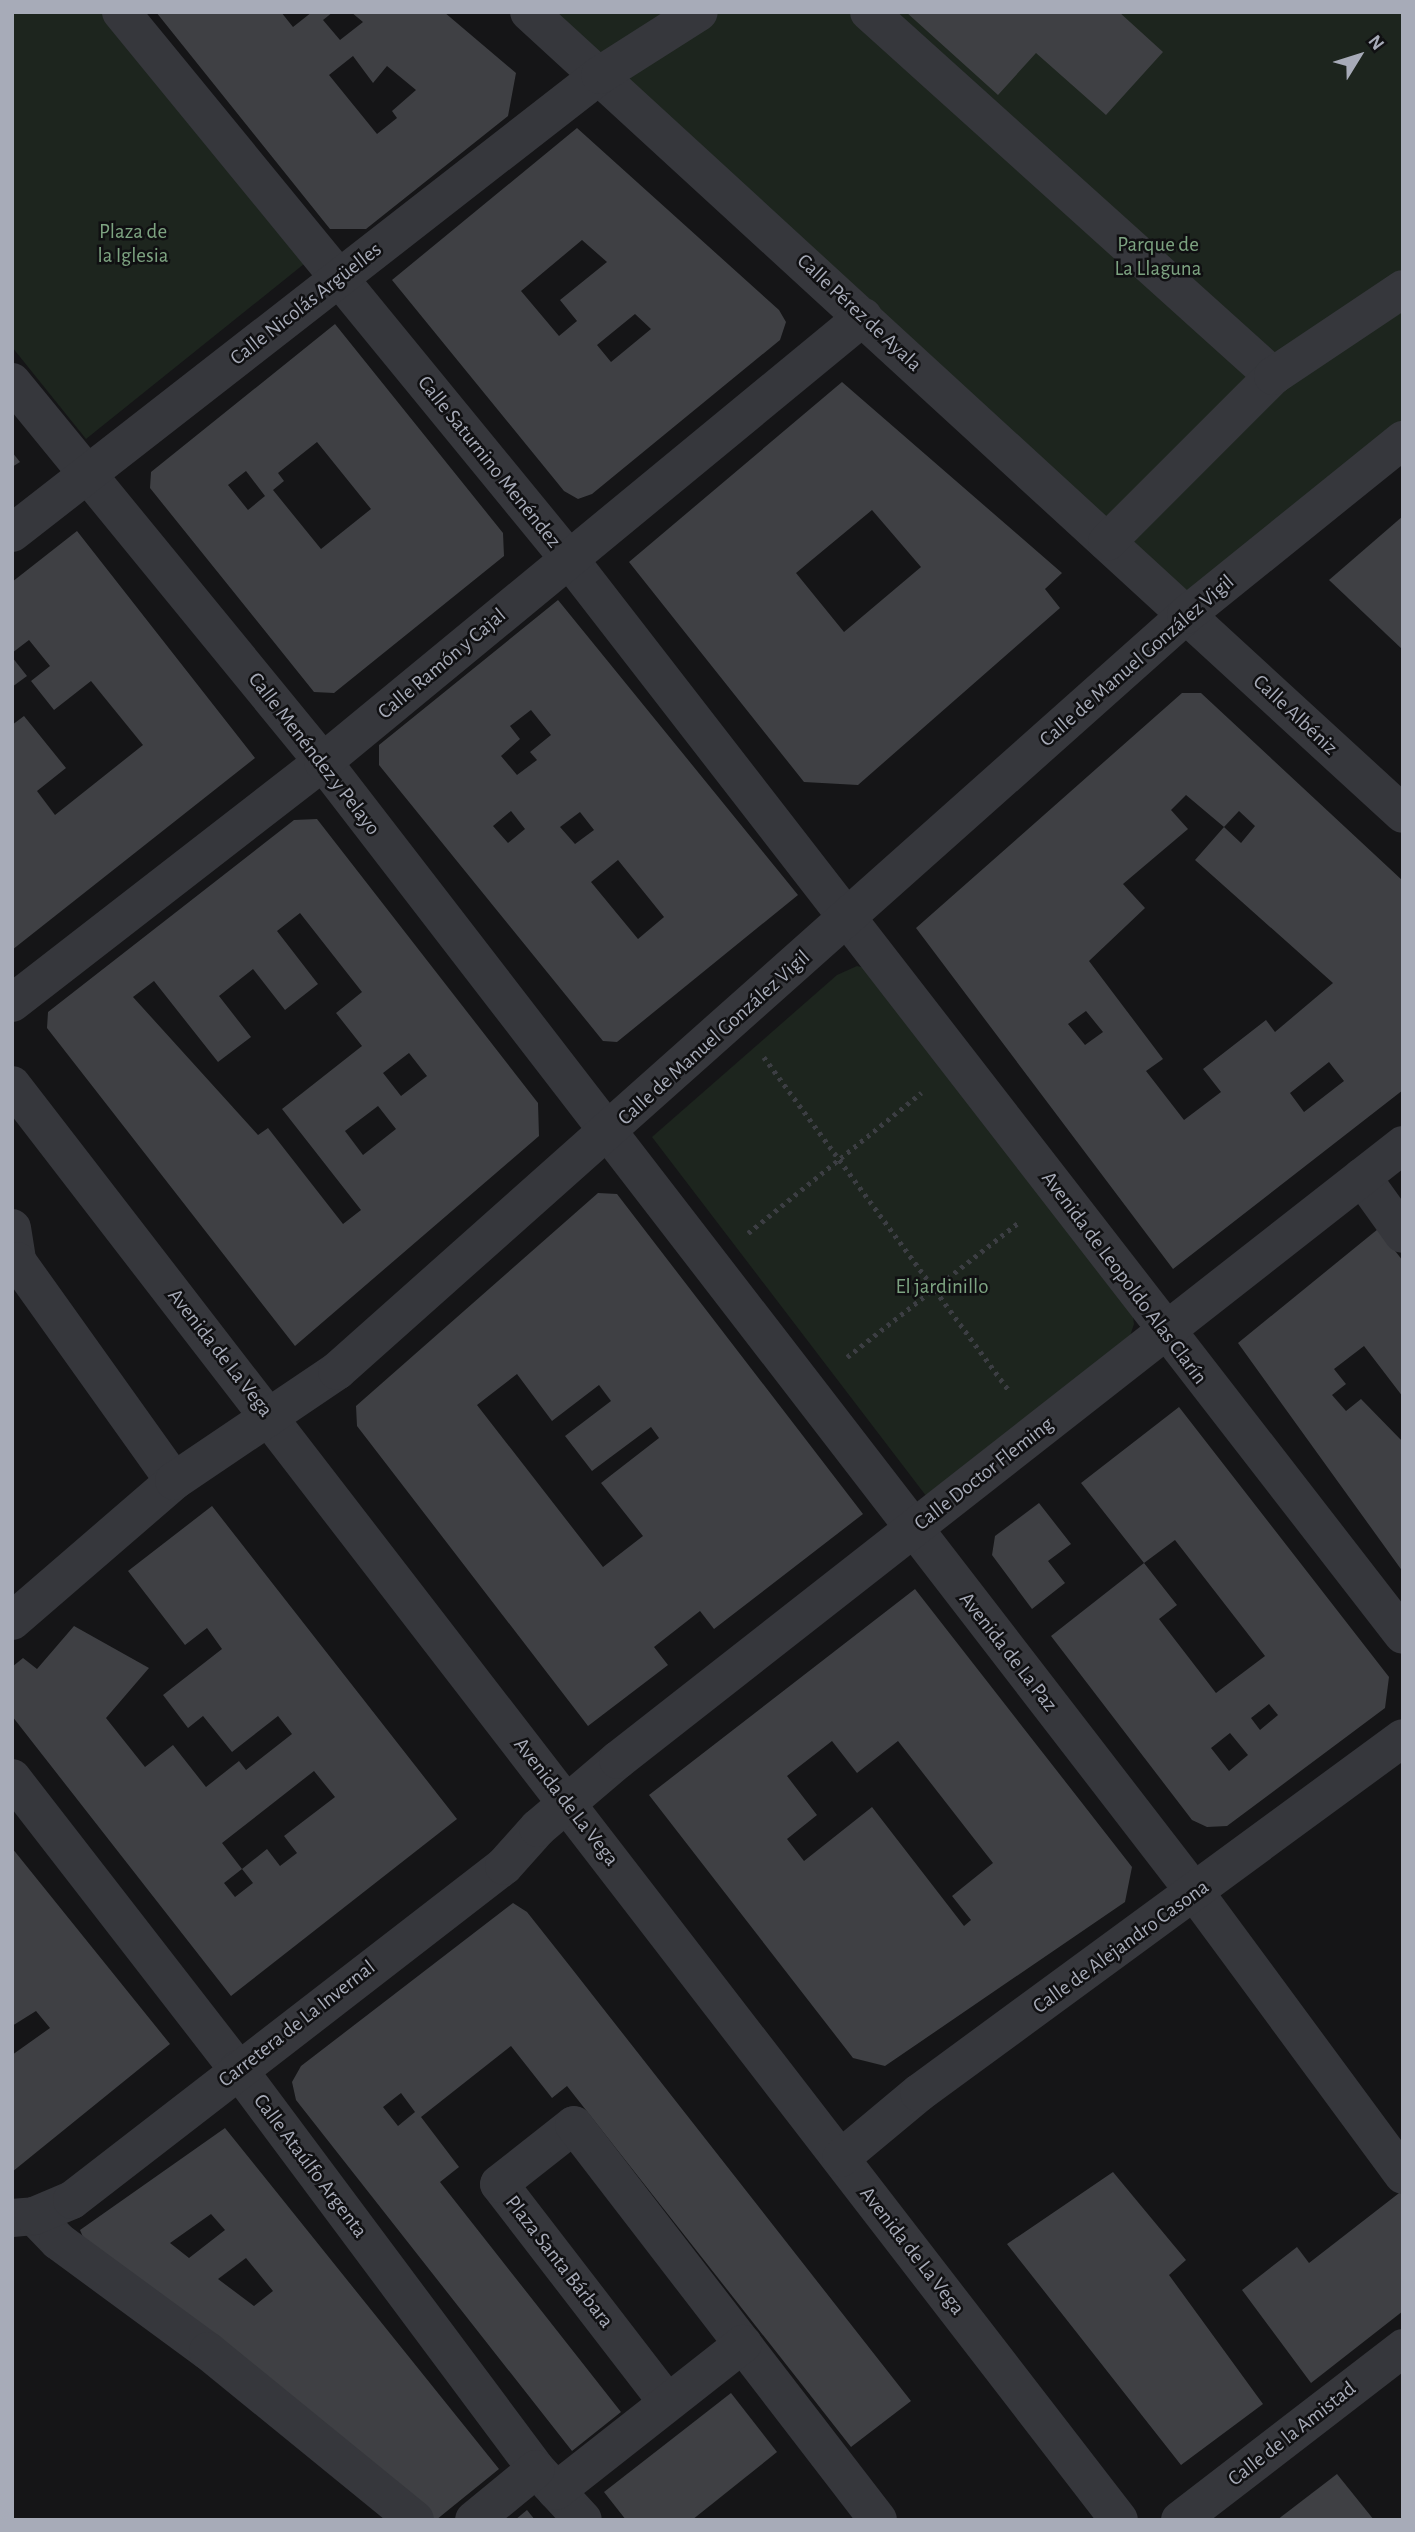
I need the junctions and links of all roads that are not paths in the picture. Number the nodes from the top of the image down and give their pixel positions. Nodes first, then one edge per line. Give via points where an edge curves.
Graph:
1 (121, 12) edge
2 (529, 12) edge
3 (699, 12) edge
4 (869, 12) edge
5 (600, 75) junction
6 (339, 278) junction
7 (1403, 289) edge
8 (863, 317) junction
9 (1273, 376) junction
10 (12, 382) edge
11 (1403, 440) edge
12 (88, 474) junction
13 (12, 533) edge
14 (1107, 542) junction
15 (569, 559) junction
16 (1186, 615) junction
17 (323, 762) junction
18 (1403, 814) edge
19 (850, 917) junction
20 (12, 1003) edge
21 (12, 1084) edge
22 (607, 1134) junction
23 (1403, 1145) edge
24 (1362, 1177) junction
25 (1403, 1234) edge
26 (14, 1250) edge
27 (1165, 1332) junction
28 (269, 1417) junction
29 (174, 1481) junction
30 (913, 1529) junction
31 (12, 1620) edge
32 (1403, 1635) edge
33 (1403, 1738) edge
34 (12, 1778) edge
35 (566, 1802) junction
36 (1196, 1894) junction
37 (238, 2069) junction
38 (841, 2158) junction
39 (1403, 2175) edge
40 (23, 2217) edge
41 (743, 2344) junction
42 (1403, 2348) edge
43 (667, 2402) junction
44 (546, 2480) junction
45 (415, 2520) edge
46 (474, 2520) edge
47 (583, 2520) edge
48 (878, 2520) edge
49 (1119, 2520) edge
50 (1180, 2520) edge

1 - 6 street, Calle Saturnino Menéndez
2 - 5 street, Calle Pérez de Ayala
3 - 5 street
4 - 9 street
5 - 6 street, Calle Nicolás Argüelles
5 - 8 street, Calle Pérez de Ayala
6 - 12 street, Calle Nicolás Argüelles
6 - 15 street, Calle Saturnino Menéndez
7 - 9 street
8 - 14 street, Calle Pérez de Ayala
8 - 15 street, Calle Ramón y Cajal
9 - 14 street
10 - 12 street, Calle Menéndez y Pelayo
11 - 16 street, Calle de Manuel González Vigil
12 - 13 street, Calle Nicolás Argüelles
12 - 17 street, Calle Menéndez y Pelayo
14 - 16 street, Calle Pérez de Ayala
15 - 17 street, Calle Ramón y Cajal
15 - 19 street, Calle Saturnino Menéndez
16 - 18 street, Calle Albéniz
16 - 19 street, Calle de Manuel González Vigil
17 - 20 street, Calle Ramón y Cajal
17 - 22 street, Calle Menéndez y Pelayo
19 - 22 street, Calle de Manuel González Vigil
19 - 27 street, Avenida de Leopoldo Alas Clarín
21 - 28 street, Avenida de La Vega
22 - 28 street, Calle de Manuel González Vigil via 337,1371
22 - 30 street, Avenida de La Paz
23 - 24 street, Calle Doctor Fleming
24 - 25 street
24 - 27 street, Calle Doctor Fleming
26 - 29 street
27 - 30 street, Calle Doctor Fleming
27 - 32 street, Avenida de Leopoldo Alas Clarín
28 - 29 street, Calle de Manuel González Vigil
28 - 35 street, Avenida de La Vega
29 - 31 street, Calle de Manuel González Vigil
30 - 35 street, Calle Doctor Fleming
30 - 36 street, Avenida de La Paz
33 - 36 street, Calle de Alejandro Casona
34 - 37 street, Calle Ataúlfo Argenta
35 - 37 street, Carretera de La Invernal via 504,1866
35 - 38 street, Avenida de La Vega
36 - 38 street, Calle de Alejandro Casona via 919,2093
36 - 39 street, Avenida de La Paz
37 - 40 street, Carretera de La Invernal via 72,2200
37 - 44 street, Calle Ataúlfo Argenta
38 - 49 street, Avenida de La Vega
40 - 45 street via 208,2351
41 - 43 street
41 - 43 street, Plaza Santa Bárbara via 574,2125 499,2184
41 - 48 street, Plaza Santa Bárbara
42 - 50 street, Calle de la Amistad
43 - 44 street
44 - 46 street
44 - 47 street, Calle Ataúlfo Argenta

